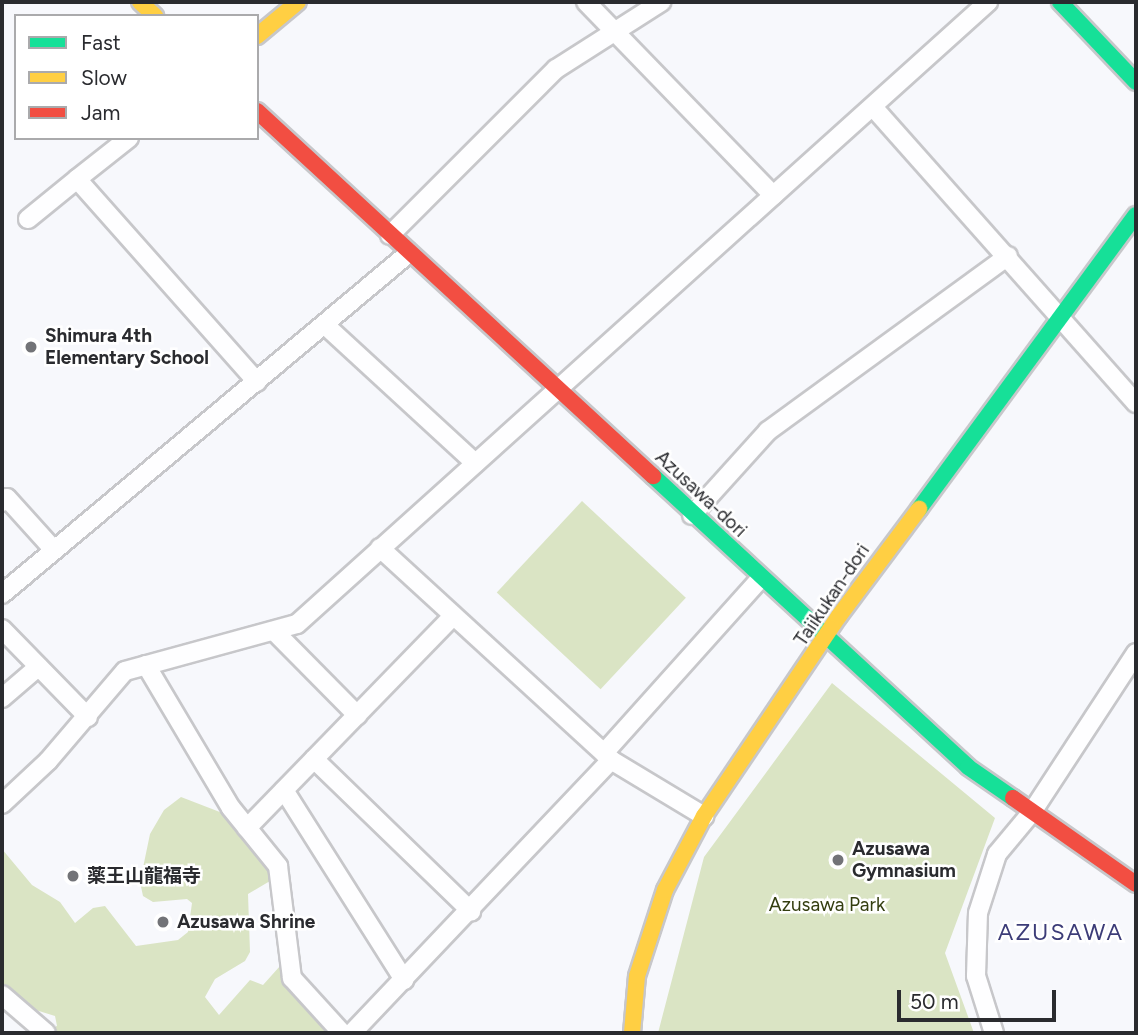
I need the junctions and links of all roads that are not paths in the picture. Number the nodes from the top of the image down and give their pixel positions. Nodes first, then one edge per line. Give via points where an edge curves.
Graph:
1 (140, 2) edge
2 (298, 2) edge
3 (586, 2) edge
4 (661, 2) edge
5 (988, 2) edge
6 (1060, 2) edge
7 (153, 14) edge
8 (615, 32) junction
9 (259, 34) edge
10 (1136, 82) edge
11 (873, 107) junction
12 (259, 113) edge
13 (126, 140) edge
14 (77, 179) junction
15 (773, 195) junction
16 (1136, 215) edge
17 (28, 219) dead end
18 (390, 235) junction
19 (409, 253) junction
20 (1008, 256) junction
21 (1061, 316) junction
22 (325, 325) junction
23 (257, 382) junction
24 (557, 390) junction
25 (1136, 402) edge
26 (475, 463) junction
27 (2, 502) edge
28 (692, 515) junction
29 (380, 548) junction
30 (54, 550) junction
31 (761, 578) junction
32 (2, 594) edge
33 (453, 616) junction
34 (2, 629) edge
35 (275, 632) junction
36 (827, 637) junction
37 (1136, 653) edge
38 (146, 665) junction
39 (38, 667) junction
40 (2, 698) edge
41 (357, 715) junction
42 (88, 717) junction
43 (608, 756) junction
44 (314, 759) junction
45 (284, 790) junction
46 (2, 804) edge
47 (1032, 811) junction
48 (704, 817) junction
49 (247, 828) junction
50 (1136, 884) edge
51 (471, 911) junction
52 (404, 980) junction
53 (2, 995) edge
54 (46, 1033) edge
55 (342, 1033) edge
56 (352, 1033) edge
57 (632, 1033) edge
58 (994, 1033) edge

1 - 7 street
2 - 9 street
3 - 8 street
4 - 8 street
5 - 11 street
6 - 10 street
8 - 15 street
8 - 18 street via 556,69
11 - 15 street
11 - 20 street
12 - 18 street, Azusawa-dori
13 - 14 street
14 - 17 street
14 - 23 street
15 - 24 street
16 - 21 street, Taiikukan-dori
18 - 19 street, Azusawa-dori
19 - 22 street
19 - 24 street, Azusawa-dori
20 - 21 street
20 - 28 street via 768,431
21 - 25 street
21 - 36 street, Taiikukan-dori
22 - 23 street
22 - 26 street
23 - 30 street
24 - 26 street
24 - 28 street, Azusawa-dori
26 - 29 street
27 - 30 street via 7,498
28 - 31 street, Azusawa-dori
29 - 33 street
29 - 35 street via 297,624
30 - 32 street
31 - 36 street, Azusawa-dori
31 - 43 street
33 - 41 street
33 - 43 street
34 - 39 street
35 - 38 street
35 - 41 street
36 - 47 street, Azusawa-dori via 968,767
36 - 48 street, Taiikukan-dori
37 - 47 street
38 - 42 street via 125,671
38 - 49 street
39 - 40 street
39 - 42 street
41 - 44 street
42 - 46 street
43 - 48 street
43 - 51 street
44 - 45 street
44 - 51 street
45 - 49 street
45 - 52 street
47 - 50 street, Azusawa-dori
47 - 58 street via 996,854 978,913 976,976
48 - 57 street, Taiikukan-dori via 665,890 638,976
49 - 55 street via 278,866 292,978
51 - 52 street
52 - 56 street
53 - 54 street

